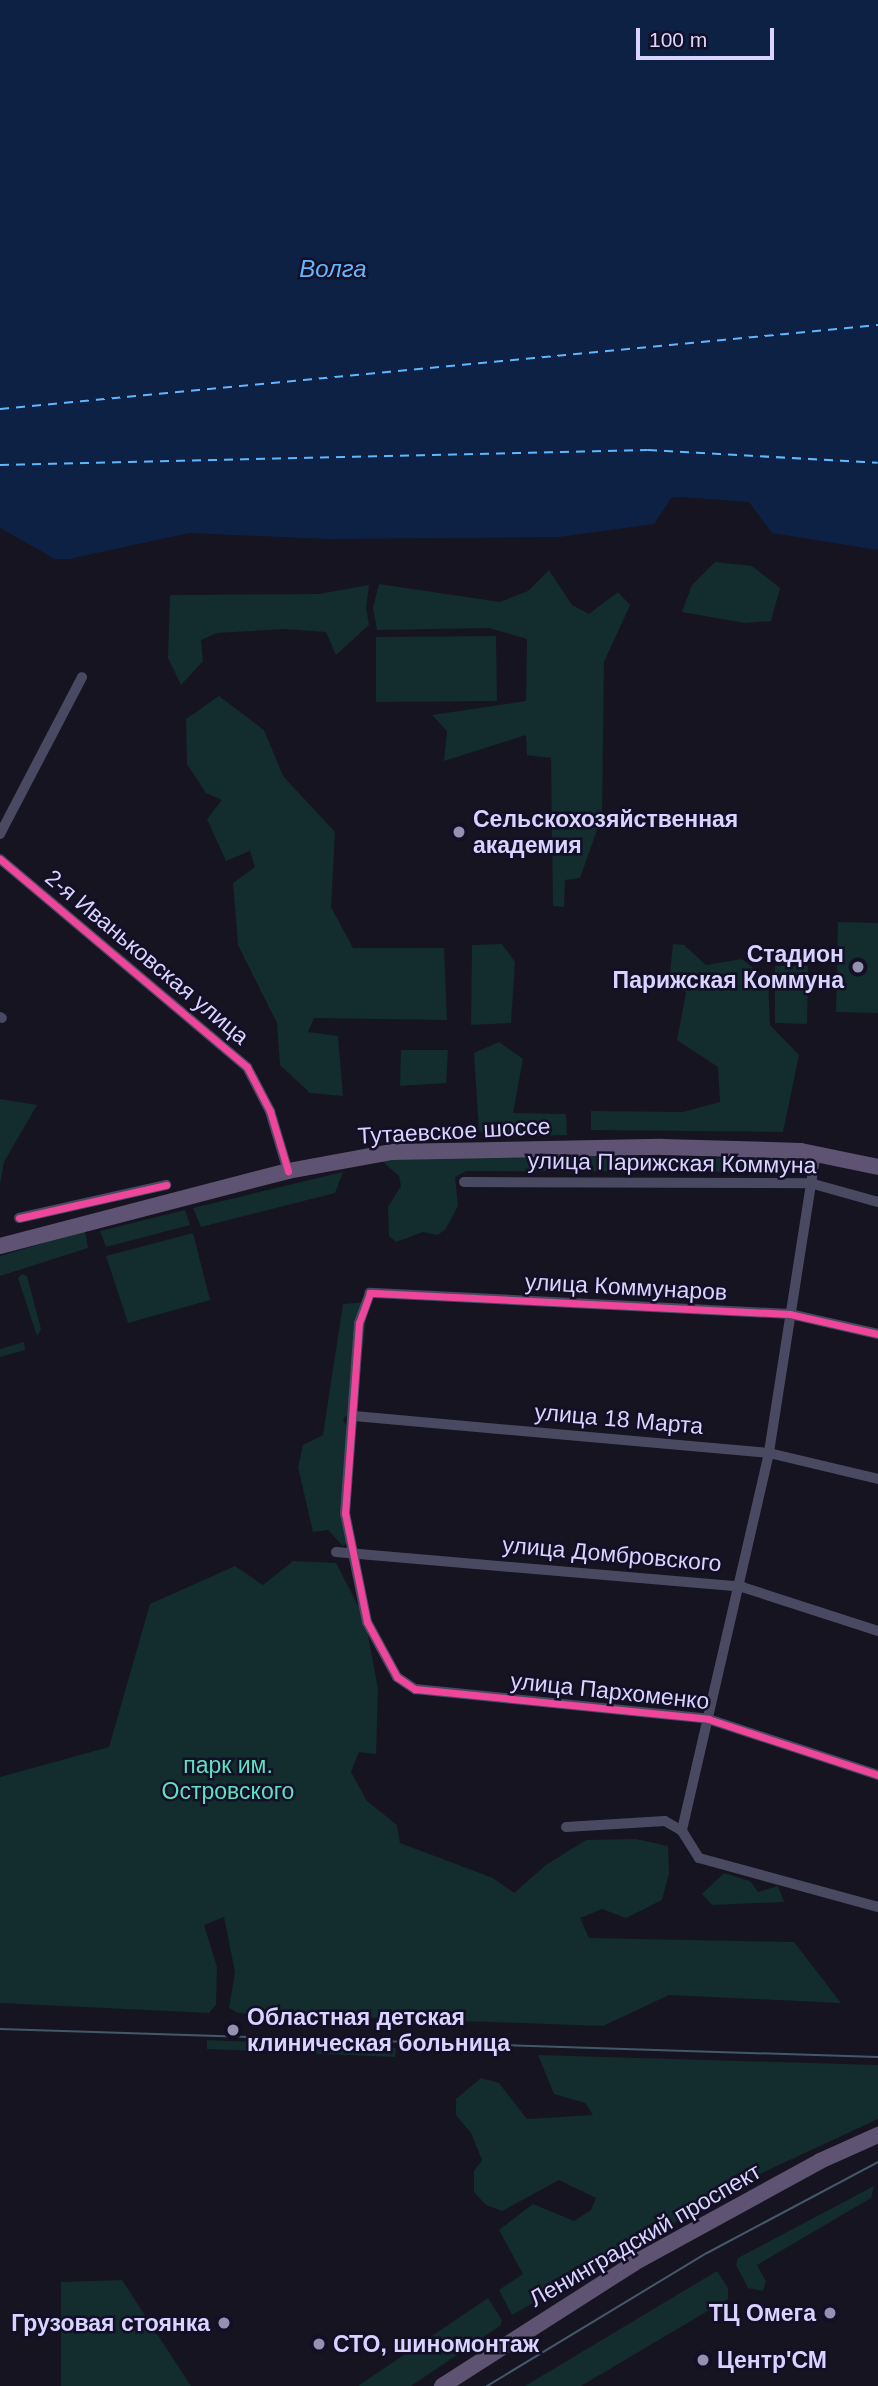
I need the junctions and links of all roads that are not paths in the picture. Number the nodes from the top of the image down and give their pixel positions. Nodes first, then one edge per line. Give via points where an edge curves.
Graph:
1 (82, 677) dead end
2 (0, 834) edge
3 (0, 859) edge
4 (816, 1152) junction
5 (878, 1167) edge
6 (288, 1171) junction
7 (464, 1182) dead end
8 (810, 1183) junction
9 (166, 1185) dead end
10 (82, 1202) junction
11 (878, 1202) edge
12 (19, 1219) dead end
13 (86, 1224) junction
14 (0, 1247) edge
15 (790, 1314) junction
16 (878, 1334) edge
17 (354, 1416) junction
18 (769, 1453) junction
19 (878, 1479) edge
20 (336, 1552) dead end
21 (350, 1553) junction
22 (742, 1587) junction
23 (878, 1631) edge
24 (708, 1719) junction
25 (878, 1775) edge
26 (566, 1827) dead end
27 (682, 1830) junction
28 (878, 1907) edge
29 (878, 2135) edge
30 (442, 2386) edge

1 - 2 street
3 - 6 street, 2-я Иваньковская улица via 247,1067 271,1111
4 - 5 main road, Тутаевское шоссе
4 - 6 main road, Тутаевское шоссе via 474,1149 392,1152
4 - 8 street
6 - 13 main road, Тутаевское шоссе
7 - 8 street, улица Парижская Коммуна
8 - 11 street, улица Парижская Коммуна
8 - 15 street
9 - 10 street
10 - 12 street
10 - 13 street
13 - 14 main road, Тутаевское шоссе
15 - 16 street, улица Коммунаров
15 - 17 street, улица Коммунаров via 370,1293 359,1323
15 - 18 street
17 - 18 street, улица 18 Марта
17 - 21 street via 345,1513
18 - 19 street, улица 18 Марта
18 - 22 street
20 - 21 street, улица Домбровского
21 - 22 street, улица Домбровского
21 - 24 street, улица Пархоменко via 367,1622 397,1677 415,1689
22 - 23 street, улица Домбровского
22 - 24 street
24 - 25 street, улица Пархоменко
24 - 27 street
26 - 27 street via 665,1821
27 - 28 street via 699,1858
29 - 30 main road, Ленинградский проспект via 820,2161 635,2263

